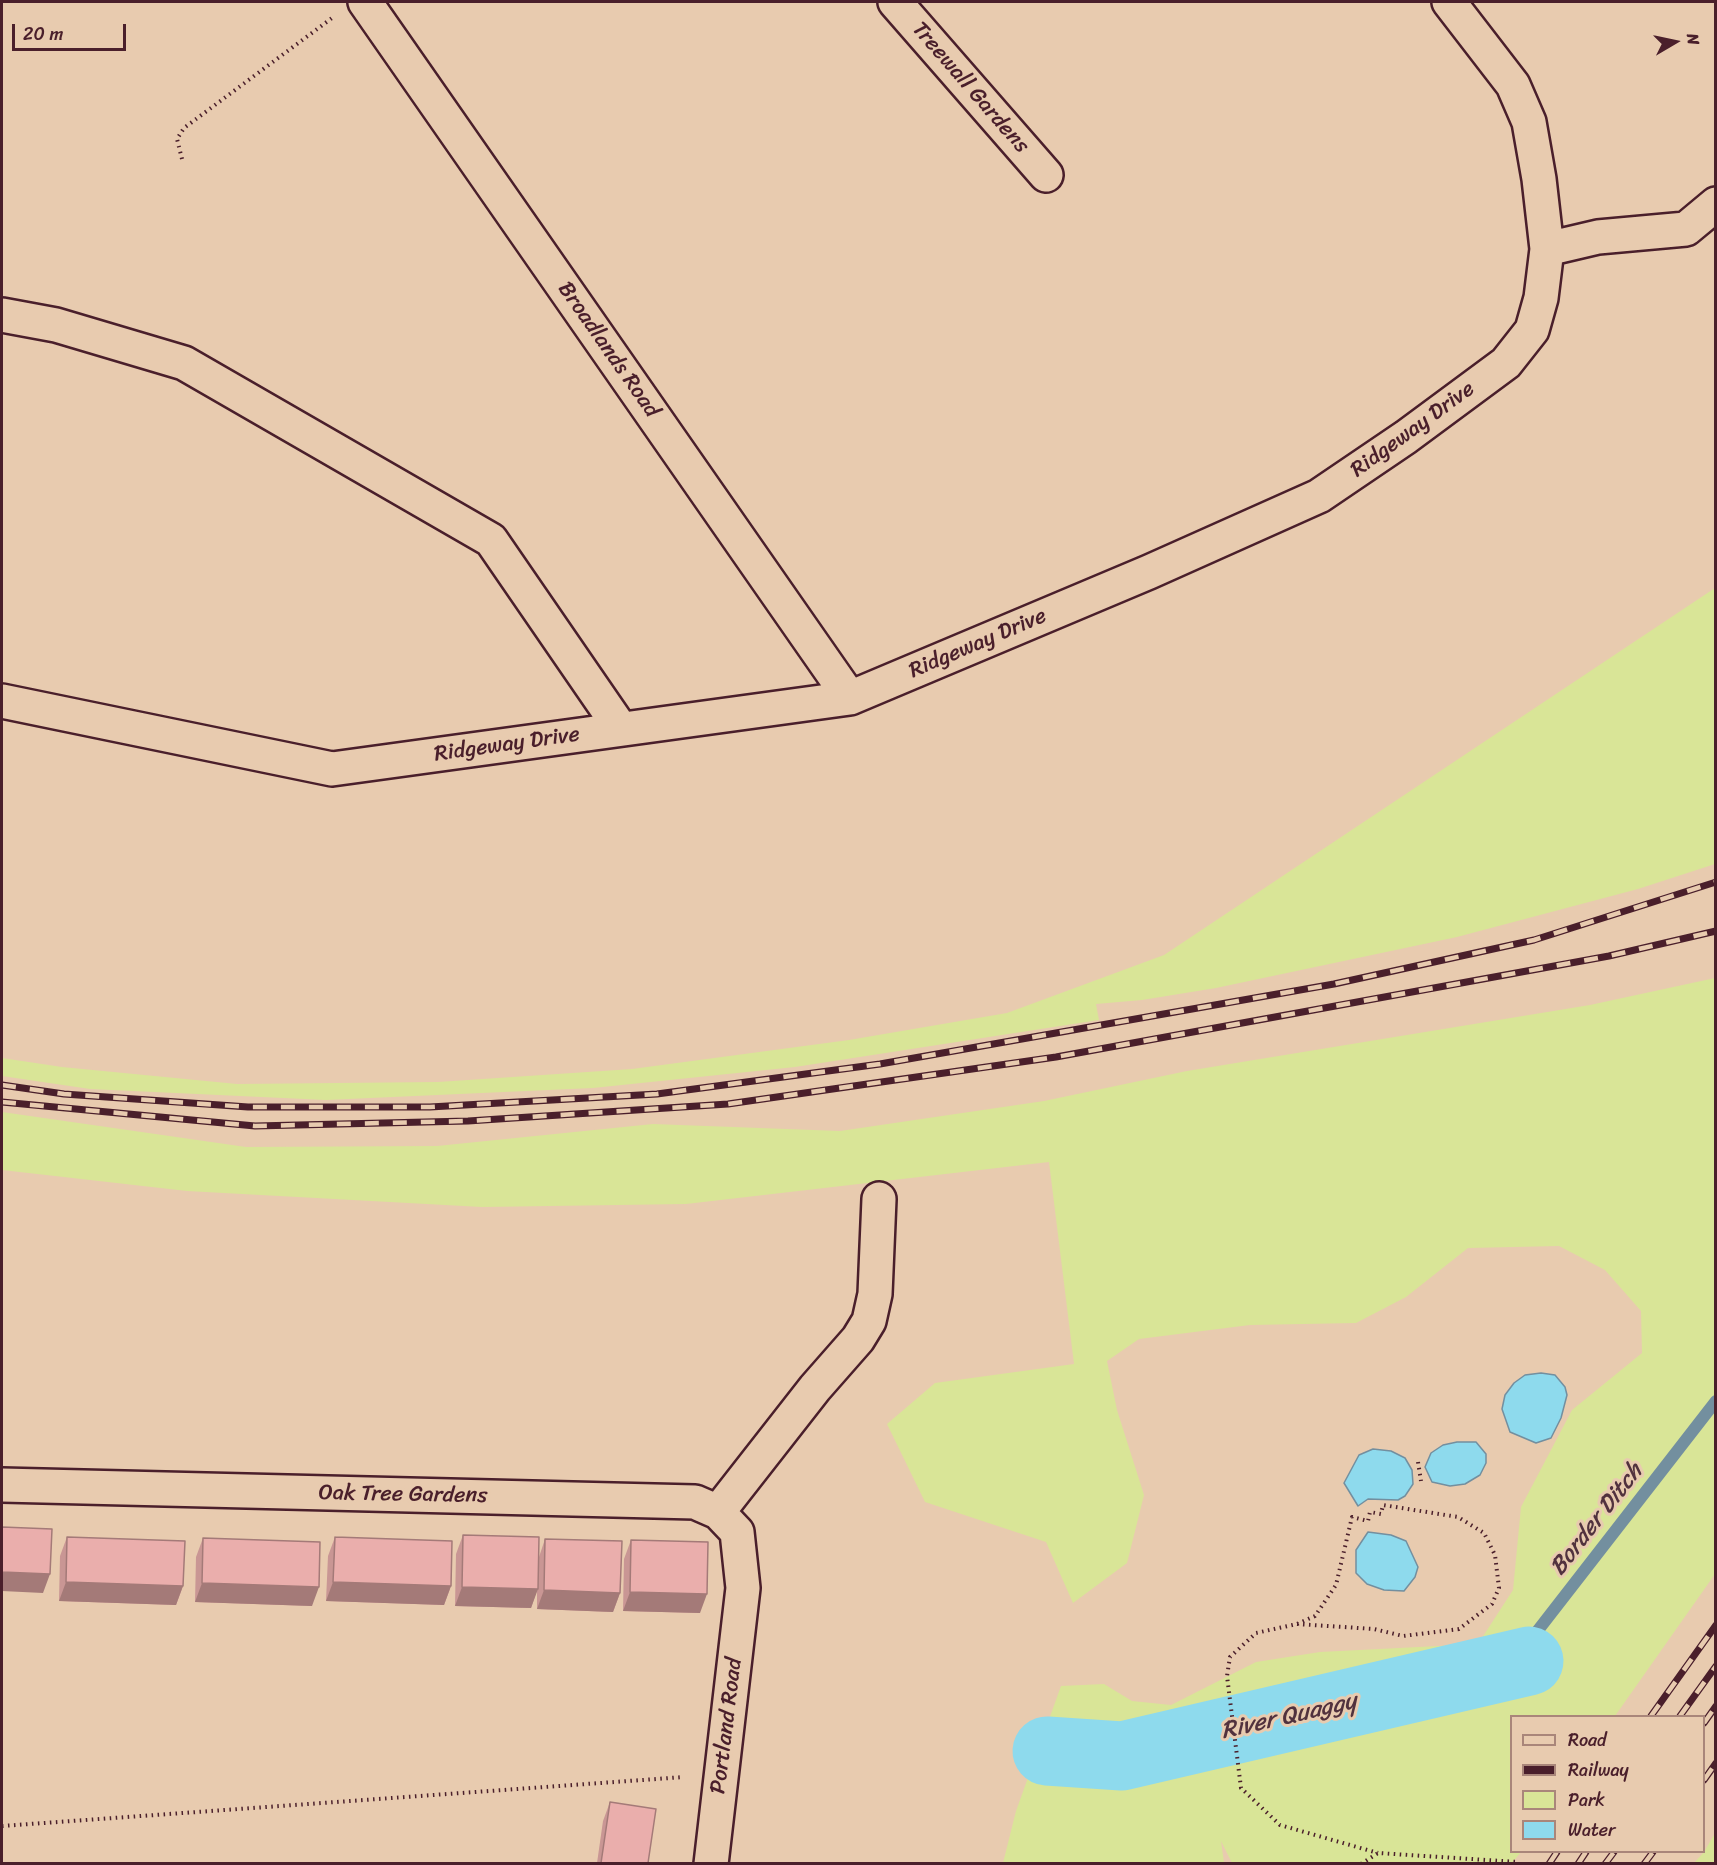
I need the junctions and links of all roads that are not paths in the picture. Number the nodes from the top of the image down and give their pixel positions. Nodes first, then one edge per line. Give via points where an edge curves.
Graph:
1 (895, 2) edge
2 (1449, 2) edge
3 (351, 8) edge
4 (1046, 175) dead end
5 (1716, 204) edge
6 (1546, 249) junction
7 (2, 315) edge
8 (850, 698) junction
9 (2, 701) edge
10 (621, 729) junction
11 (879, 1199) dead end
12 (2, 1485) edge
13 (718, 1512) junction
14 (743, 1588) joint
15 (711, 1863) edge

1 - 4 street, Treewall Gardens
2 - 6 street, Ridgeway Drive via 1514,85 1529,122
3 - 8 street, Broadlands Road
5 - 6 street via 1686,230 1598,237
6 - 8 street, Ridgeway Drive via 1541,298 1532,330 1506,363 1319,496
7 - 10 street via 56,325 184,363 491,540
8 - 10 street, Ridgeway Drive
9 - 10 street, Ridgeway Drive via 332,769
11 - 13 street via 875,1294 869,1322
12 - 13 street, Oak Tree Gardens via 695,1502
13 - 14 street, Oak Tree Gardens via 737,1532
14 - 15 street, Portland Road

